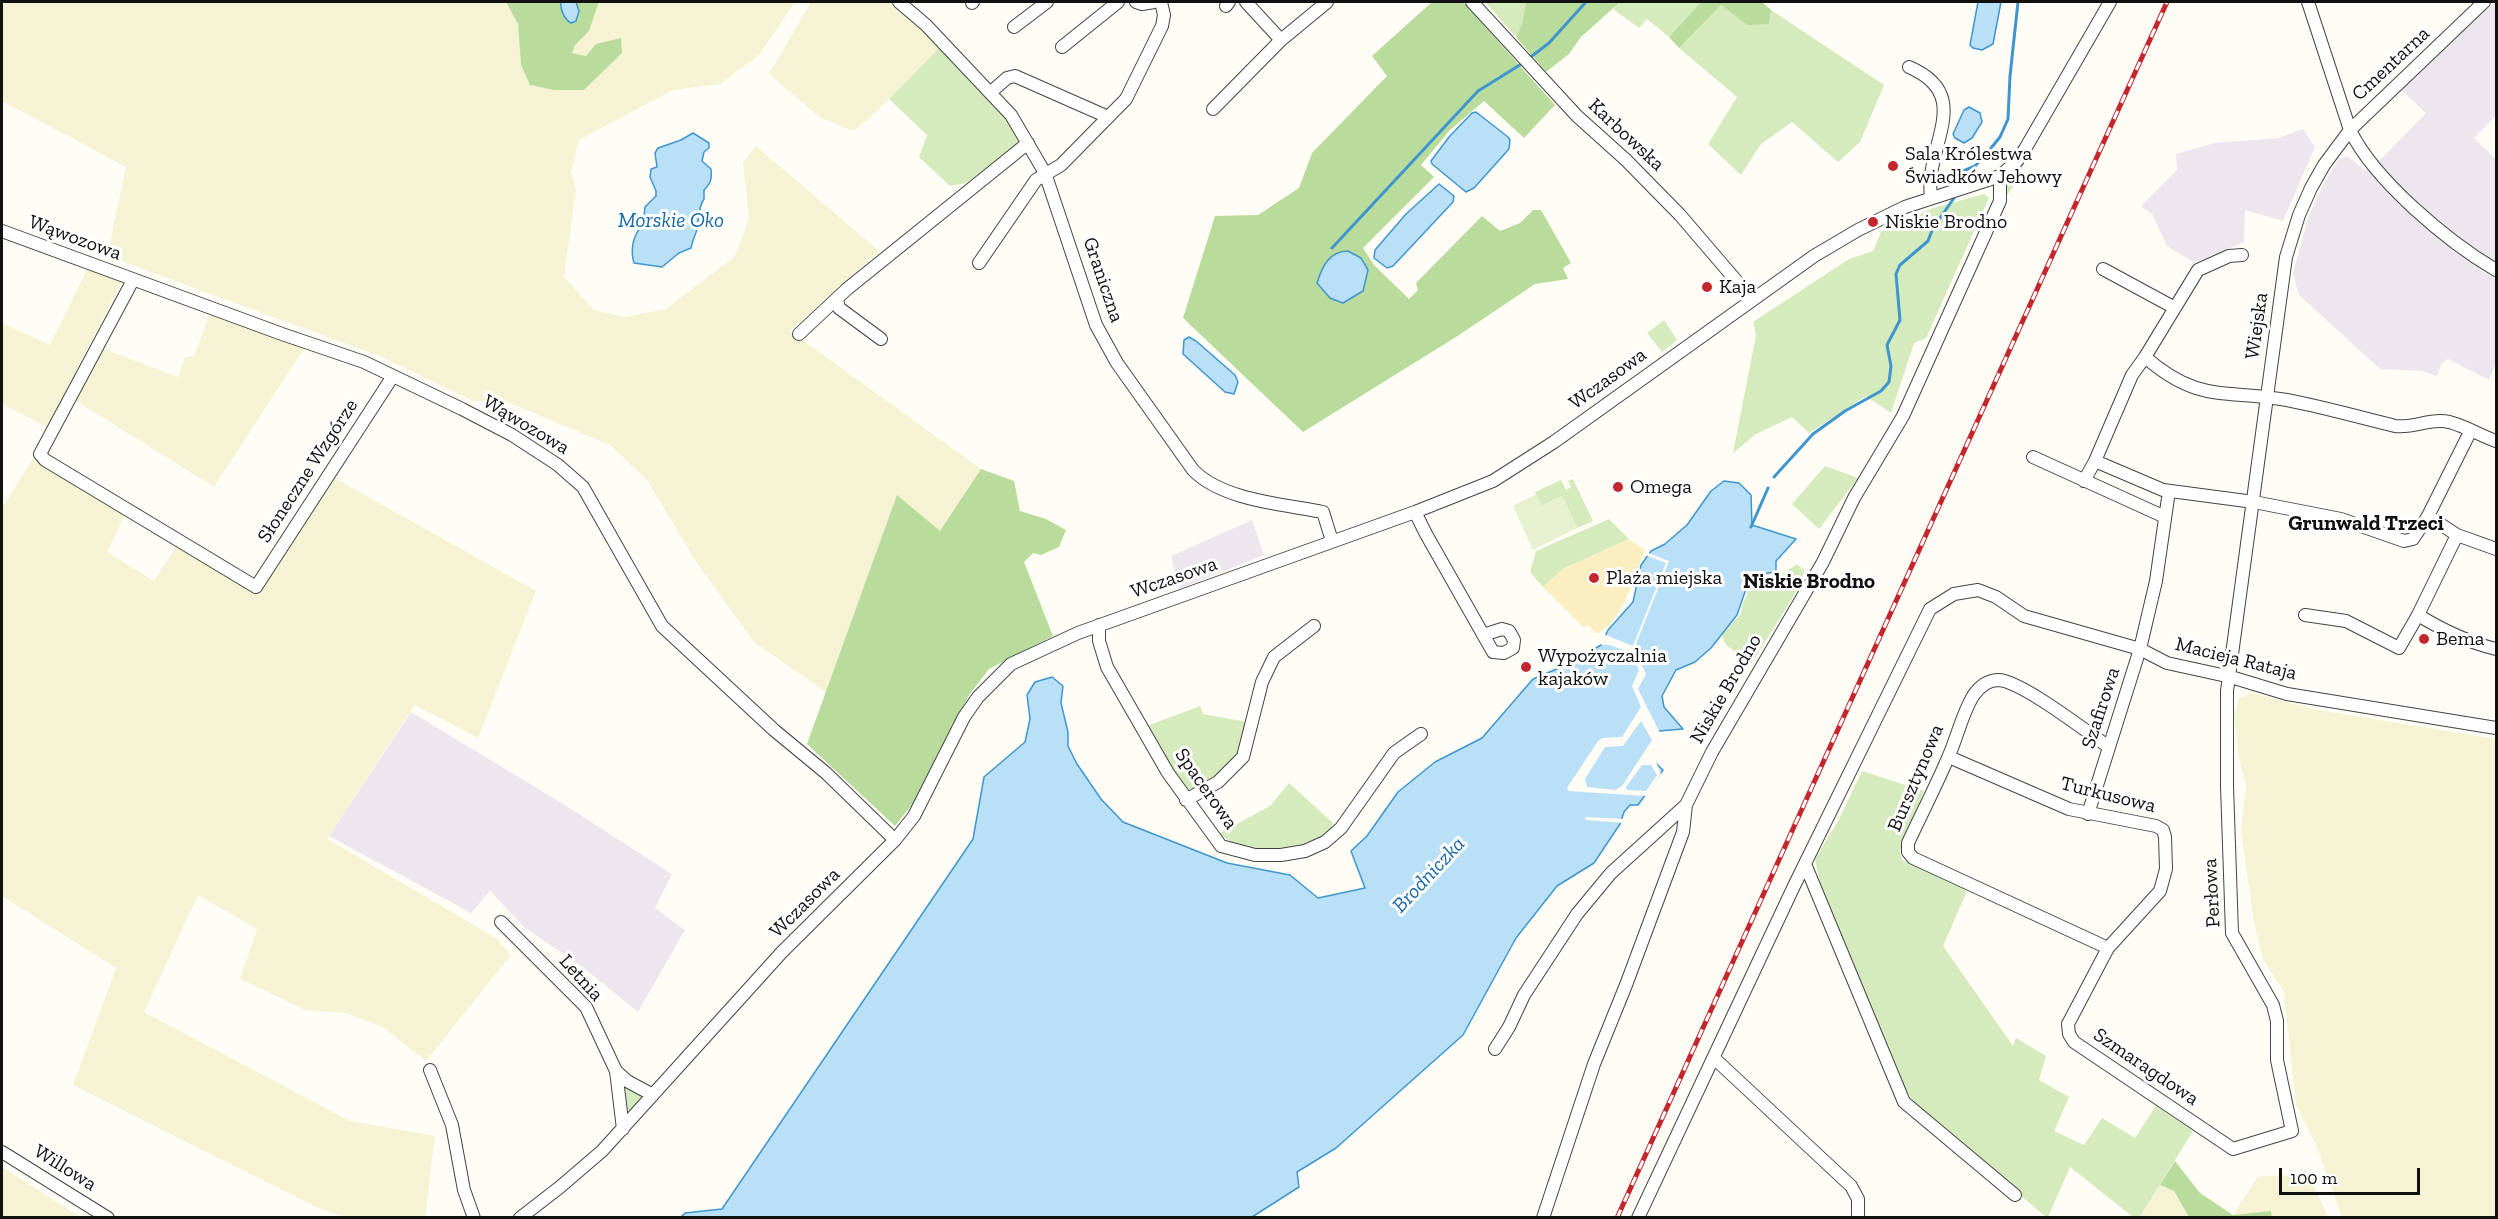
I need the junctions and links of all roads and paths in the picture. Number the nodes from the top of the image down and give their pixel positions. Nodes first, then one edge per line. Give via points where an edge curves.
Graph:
1 (899, 2) edge
2 (1047, 2) edge
3 (1118, 2) edge
4 (1136, 2) edge
5 (1154, 2) edge
6 (1161, 2) edge
7 (1246, 2) edge
8 (1327, 2) edge
9 (1472, 2) edge
10 (2110, 2) edge
11 (2308, 2) edge
12 (2484, 2) edge
13 (1014, 27) dead end
14 (1281, 40) junction
15 (1062, 47) dead end
16 (1909, 67) dead end
17 (992, 92) junction
18 (1213, 109) dead end
19 (1108, 117) junction
20 (2350, 130) junction
21 (1028, 143) junction
22 (1045, 173) junction
23 (2000, 176) junction
24 (1931, 197) junction
25 (2, 231) edge
26 (2242, 255) dead end
27 (979, 263) dead end
28 (2103, 269) dead end
29 (2496, 270) edge
30 (133, 280) junction
31 (837, 298) junction
32 (1752, 299) junction
33 (2175, 308) junction
34 (798, 334) dead end
35 (881, 339) dead end
36 (2145, 357) junction
37 (393, 375) junction
38 (2268, 398) junction
39 (2470, 432) junction
40 (2496, 441) edge
41 (2034, 457) dead end
42 (2095, 461) junction
43 (2084, 481) junction
44 (2169, 491) junction
45 (2254, 502) junction
46 (1415, 512) junction
47 (2428, 516) junction
48 (2165, 517) junction
49 (2457, 535) junction
50 (1332, 541) junction
51 (2496, 549) edge
52 (2305, 615) dead end
53 (2418, 615) junction
54 (1099, 625) junction
55 (1314, 626) dead end
56 (1483, 635) dead end
57 (2140, 649) junction
58 (2496, 649) edge
59 (2231, 677) junction
60 (2496, 728) edge
61 (1421, 734) dead end
62 (2109, 747) junction
63 (1948, 757) junction
64 (1186, 800) junction
65 (1686, 805) junction
66 (2088, 814) junction
67 (895, 840) junction
68 (1805, 864) junction
69 (501, 922) dead end
70 (2108, 948) junction
71 (1495, 1049) dead end
72 (1714, 1059) junction
73 (430, 1070) dead end
74 (616, 1071) junction
75 (653, 1095) junction
76 (623, 1129) junction
77 (2292, 1131) joint
78 (2, 1152) edge
79 (2015, 1195) dead end
80 (108, 1218) edge
81 (474, 1218) edge
82 (520, 1218) edge
83 (1543, 1218) edge
84 (1638, 1218) edge
85 (1858, 1218) edge

1 - 17 street, Graniczna
2 - 13 street
3 - 15 street
4 - 5 street
6 - 19 street via 1162,26 1126,99
7 - 14 street
8 - 14 street
9 - 32 street, Karbowska via 1577,116 1680,215
10 - 23 street via 2025,149
11 - 20 street
12 - 20 street, Cmentarna
14 - 18 street
16 - 24 street via 1930,79 1943,94 1944,117 1930,167
17 - 19 street via 1015,76
17 - 21 street, Graniczna
19 - 22 street via 1060,165
20 - 29 street via 2368,160 2422,214
20 - 38 street, Wiejska via 2311,188 2286,257
21 - 22 street, Graniczna
21 - 31 street
22 - 27 street via 1036,180
22 - 50 street, Graniczna via 1096,325 1117,363 1193,470 1204,482 1219,489 1323,512
23 - 24 street, Wczasowa
23 - 65 street, Niskie Brodno via 2000,201 1903,416 1712,752
24 - 32 street, Wczasowa via 1840,240
25 - 30 street, Wąwozowa
26 - 33 street via 2229,256 2198,270
28 - 33 street
30 - 37 street, Wąwozowa
30 - 37 street, Słoneczne Wzgórze via 40,454 256,587
31 - 34 street
31 - 35 street via 839,308
32 - 46 street, Wczasowa via 1523,463 1493,481
33 - 36 street
36 - 38 street via 2163,373 2192,388
36 - 42 street via 2122,395
37 - 67 street, Wąwozowa via 512,435 584,487 662,626
38 - 39 street via 2395,426 2440,420
38 - 45 street, Wiejska
39 - 40 street
39 - 47 street
41 - 43 street
42 - 43 street
42 - 44 street
43 - 48 street
44 - 45 street
44 - 48 street, Szafirowa
45 - 47 street via 2341,519 2404,541 2413,539
45 - 59 street, Wiejska
46 - 50 street, Wczasowa
46 - 56 street
47 - 49 street
48 - 57 street, Szafirowa via 2156,581
49 - 51 street
49 - 53 street
50 - 54 street, Wczasowa
52 - 53 street via 2346,621 2399,648
53 - 58 street via 2469,643
54 - 64 street, Spacerowa via 1107,667
54 - 67 street, Wczasowa via 1011,664 978,697 914,816
55 - 64 street via 1274,657 1262,682 1243,757 1218,782
57 - 59 street, Macieja Rataja via 2167,663
57 - 62 street, Szafirowa
57 - 68 street, Macieja Rataja via 2024,616 1978,590 1954,594 1930,609
59 - 60 street, Macieja Rataja via 2288,694
59 - 77 street, Perłowa via 2227,786 2232,933 2273,1005 2277,1060
61 - 64 street, Spacerowa via 1394,753 1341,828 1325,842 1305,851 1255,855 1221,846
62 - 63 street, Bursztynowa via 2040,699 2001,680 1982,685 1974,695
62 - 66 street, Szafirowa
63 - 66 street, Turkusowa
63 - 70 street, Bursztynowa via 1908,843 1913,858
65 - 71 street, Niskie Brodno via 1611,873 1577,914 1524,995
65 - 83 street via 1683,832 1594,1064
66 - 70 street, Turkusowa via 2156,826 2165,837 2166,868 2160,891
67 - 75 street, Wczasowa via 782,952
68 - 72 street
68 - 79 street via 1904,1102
69 - 74 street, Letnia via 586,1007
70 - 77 street, Szmaragdowa via 2068,1024 2068,1034 2074,1042 2233,1149
72 - 84 street
72 - 85 street via 1851,1186 1858,1199
73 - 81 street via 452,1125 464,1190
74 - 75 street, Letnia via 627,1082
74 - 76 street, Letnia
75 - 76 street, Wczasowa
76 - 82 street, Wczasowa via 582,1169
78 - 80 street, Willowa

